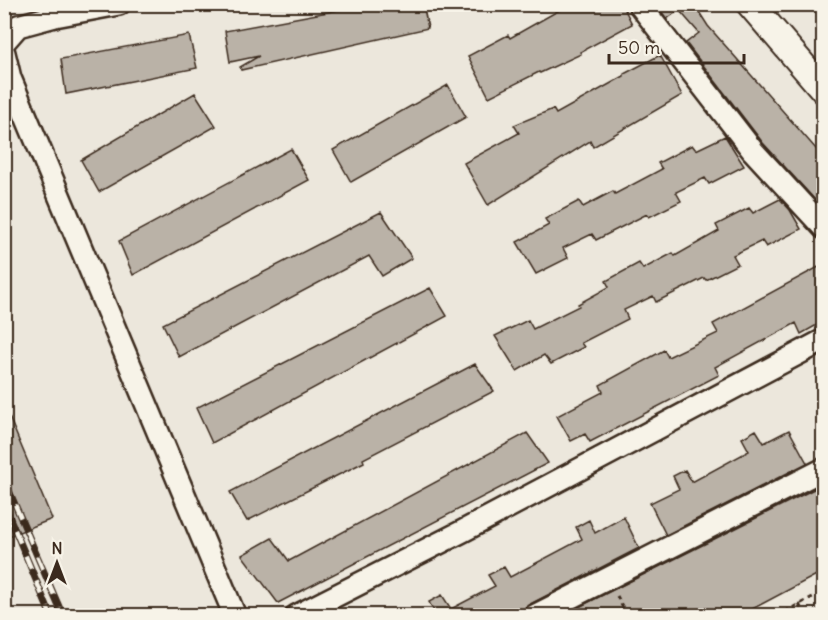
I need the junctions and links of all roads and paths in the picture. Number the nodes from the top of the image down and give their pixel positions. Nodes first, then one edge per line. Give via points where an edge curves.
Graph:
1 (119, 4) edge
2 (639, 4) edge
3 (750, 4) edge
4 (4, 42) edge
5 (4, 53) edge
6 (824, 90) edge
7 (824, 228) edge
8 (824, 340) edge
9 (824, 469) edge
10 (11, 471) dead end
11 (4, 474) edge
12 (824, 591) edge
13 (799, 604) junction
14 (235, 615) edge
15 (296, 615) edge
16 (534, 615) edge
17 (777, 615) edge
18 (805, 615) edge

1 - 4 street via 18,27
2 - 7 street via 753,151
3 - 6 street
5 - 14 street via 10,78
8 - 15 street
9 - 16 street
10 - 11 path
12 - 13 path
13 - 17 path
13 - 18 path

